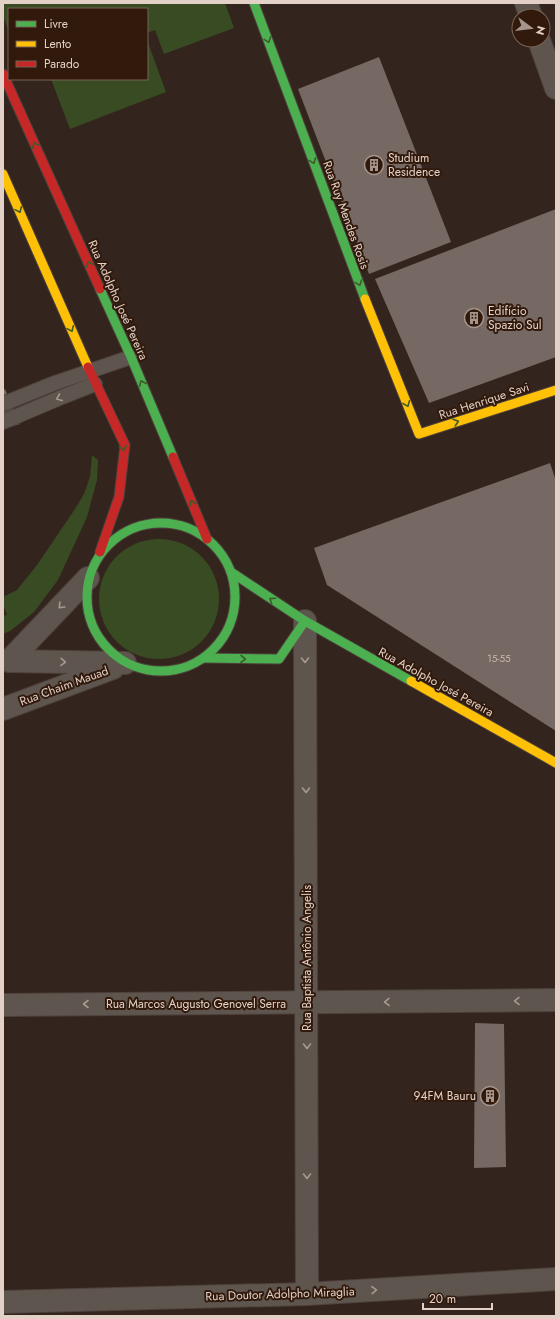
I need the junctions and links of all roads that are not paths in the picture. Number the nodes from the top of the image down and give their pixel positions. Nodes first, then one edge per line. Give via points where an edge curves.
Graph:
1 (254, 3) edge
2 (542, 48) edge
3 (3, 74) edge
4 (556, 88) edge
5 (3, 174) edge
6 (131, 357) junction
7 (90, 371) junction
8 (95, 384) junction
9 (556, 390) edge
10 (3, 404) edge
11 (3, 422) edge
12 (419, 434) joint
13 (207, 539) junction
14 (98, 556) junction
15 (231, 572) junction
16 (88, 578) junction
17 (305, 621) junction
18 (204, 658) junction
19 (6, 662) edge
20 (125, 663) junction
21 (3, 708) edge
22 (556, 763) edge
23 (556, 1000) edge
24 (307, 1003) junction
25 (3, 1005) edge
26 (556, 1279) edge
27 (308, 1294) junction
28 (3, 1302) edge

1 -> 12 street, Rua Ruy Mendes Rosis via 363,294
2 - 4 street
6 -> 3 street, Rua Adolpho José Pereira
5 -> 7 street
6 - 7 lane
13 -> 6 street, Rua Adolpho José Pereira
7 - 8 street
7 - 10 lane
8 -> 11 lane
8 -> 14 street via 125,445 119,497
12 -> 9 street, Rua Henrique Savi
13 - 14 street via 185,526 161,522 137,526 115,538
13 - 15 street via 221,553
14 - 16 street
17 -> 15 street, Rua Adolpho José Pereira
15 - 18 street via 235,596 232,620 221,641
16 -> 19 street
16 - 20 street via 86,604 93,629 107,650
18 -> 17 street via 279,660
17 - 22 street, Rua Adolpho José Pereira
17 -> 24 street, Rua Baptista Antônio Angelis
18 - 20 street via 187,668 167,672 147,671
19 -> 20 street
20 - 21 street, Rua Chaim Mauad
23 -> 24 street, Rua Marcos Augusto Genovel Serra
24 -> 25 street, Rua Marcos Augusto Genovel Serra
24 -> 27 street, Rua Baptista Antônio Angelis
27 -> 26 street, Rua Doutor Adolpho Miraglia
27 - 28 street, Rua Doutor Adolpho Miraglia

